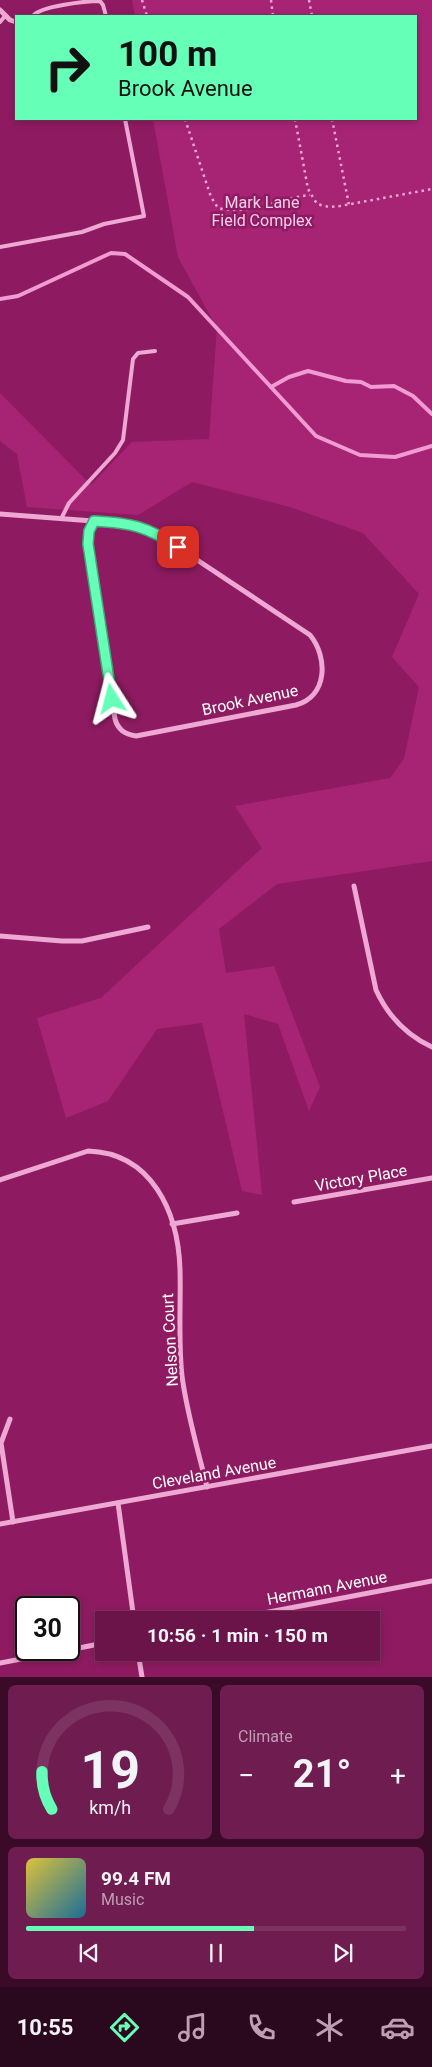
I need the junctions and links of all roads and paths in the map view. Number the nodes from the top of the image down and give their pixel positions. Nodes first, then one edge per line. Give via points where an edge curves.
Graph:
1 (142, 0) edge
2 (271, 0) edge
3 (309, 0) edge
4 (0, 10) edge
5 (34, 15) edge
6 (106, 15) edge
7 (147, 15) edge
8 (274, 15) edge
9 (312, 15) edge
10 (6, 16) junction
11 (15, 21) edge
12 (0, 22) edge
13 (125, 120) edge
14 (184, 120) edge
15 (295, 120) edge
16 (332, 120) edge
17 (432, 189) edge
18 (310, 195) junction
19 (349, 205) junction
20 (0, 247) edge
21 (155, 350) dead end
22 (0, 514) edge
23 (62, 518) junction
24 (94, 521) junction
25 (354, 886) dead end
26 (148, 927) dead end
27 (0, 936) edge
28 (432, 1048) edge
29 (432, 1178) edge
30 (0, 1180) edge
31 (294, 1202) dead end
32 (237, 1213) dead end
33 (172, 1224) junction
34 (10, 1419) dead end
35 (432, 1446) edge
36 (207, 1487) junction
37 (118, 1503) junction
38 (13, 1522) junction
39 (0, 1524) edge
40 (432, 1581) edge
41 (133, 1611) edge
42 (274, 1611) edge
43 (95, 1645) edge
44 (80, 1648) edge
45 (15, 1660) edge
46 (139, 1661) edge
47 (0, 1663) edge
48 (142, 1677) edge

1 - 7 path
2 - 8 path
3 - 9 path
4 - 10 street
5 - 6 lane via 44,9 90,0 100,1
10 - 11 street
10 - 12 lane
13 - 20 lane via 144,216 82,232
14 - 18 path via 211,197 218,208 243,209
15 - 18 path
16 - 19 path
17 - 19 path
18 - 19 path via 322,206
21 - 23 lane via 138,354 133,359 123,440 69,503
22 - 23 street, Brook Avenue
23 - 24 street, Brook Avenue
24 - 24 street, Brook Avenue via 128,523 162,536 310,635 317,643 322,658 318,690 311,698 296,705 136,736 121,730 115,719 88,544
25 - 28 street via 376,990 382,1004 404,1030
26 - 27 street via 82,941
29 - 31 street, Victory Place
30 - 33 street, Nelson Court via 88,1151 117,1155 147,1175 160,1193
32 - 33 street
33 - 36 street, Nelson Court via 180,1268 182,1375
34 - 38 street via 0,1443
35 - 36 street, Cleveland Avenue
36 - 37 street, Cleveland Avenue
37 - 38 street, Cleveland Avenue
37 - 41 street
38 - 39 street, Cleveland Avenue
40 - 42 street, Hermann Avenue
43 - 44 street
45 - 47 street
46 - 48 street

